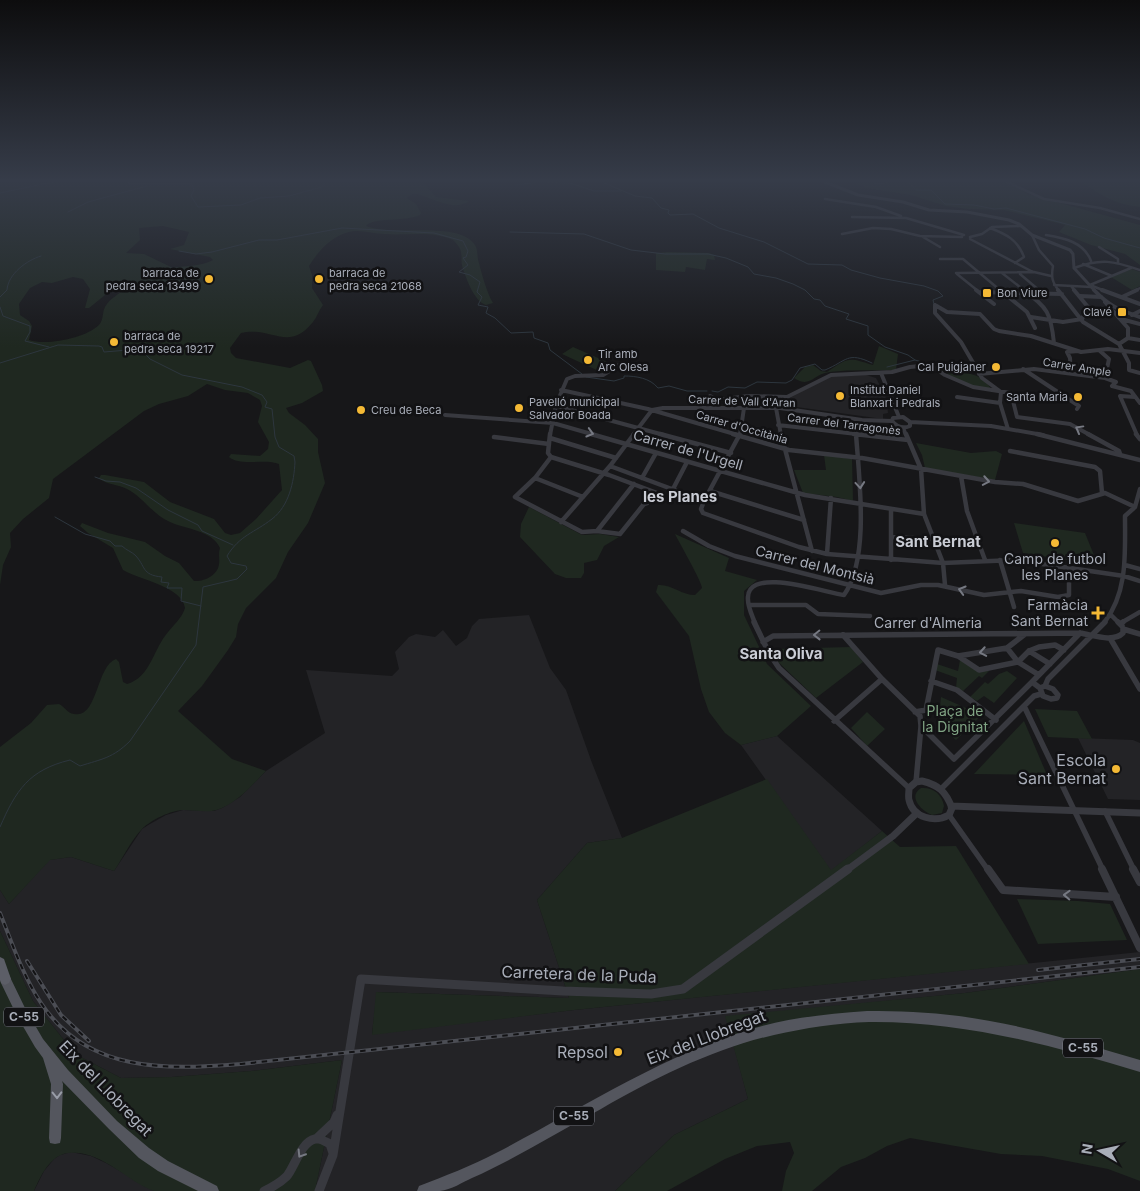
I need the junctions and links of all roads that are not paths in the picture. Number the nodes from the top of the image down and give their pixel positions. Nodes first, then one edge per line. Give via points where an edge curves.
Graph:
1 (920, 236) joint
2 (963, 236) joint
3 (977, 236) edge
4 (1008, 236) edge
5 (1032, 236) joint
6 (1048, 236) edge
7 (970, 238) junction
8 (940, 247) dead end
9 (1099, 247) dead end
10 (940, 259) dead end
11 (1091, 261) junction
12 (1017, 262) junction
13 (1118, 263) junction
14 (1084, 264) junction
15 (1073, 266) junction
16 (1131, 267) junction
17 (1140, 270) edge
18 (1034, 272) junction
19 (980, 273) junction
20 (1001, 273) junction
21 (1019, 273) junction
22 (1052, 275) junction
23 (1113, 276) junction
24 (1054, 285) junction
25 (1071, 286) junction
26 (1091, 286) junction
27 (1140, 288) edge
28 (979, 292) junction
29 (1006, 294) junction
30 (1031, 294) junction
31 (1044, 294) junction
32 (1062, 294) junction
33 (1080, 296) junction
34 (1101, 297) junction
35 (1122, 297) junction
36 (994, 304) dead end
37 (1140, 304) edge
38 (1115, 310) junction
39 (1140, 311) edge
40 (1076, 312) junction
41 (1085, 314) junction
42 (1132, 315) junction
43 (1031, 317) junction
44 (1140, 317) edge
45 (1082, 319) junction
46 (1121, 319) junction
47 (1051, 320) junction
48 (1140, 324) edge
49 (1035, 328) dead end
50 (1128, 338) junction
51 (1140, 340) edge
52 (1054, 343) junction
53 (1119, 344) junction
54 (1100, 350) junction
55 (1078, 351) junction
56 (1123, 351) junction
57 (1140, 353) edge
58 (619, 365) dead end
59 (1022, 369) junction
60 (1140, 372) edge
61 (881, 373) junction
62 (979, 374) junction
63 (1071, 374) junction
64 (1105, 378) junction
65 (561, 390) junction
66 (1001, 392) junction
67 (710, 396) dead end
68 (787, 397) junction
69 (957, 397) dead end
70 (1136, 397) edge
71 (1000, 403) junction
72 (1140, 403) edge
73 (558, 406) junction
74 (744, 408) junction
75 (776, 408) junction
76 (1078, 408) dead end
77 (652, 410) junction
78 (445, 415) dead end
79 (899, 417) junction
80 (855, 419) junction
81 (892, 421) junction
82 (553, 422) junction
83 (910, 422) junction
84 (778, 425) junction
85 (639, 427) junction
86 (903, 428) junction
87 (1008, 429) junction
88 (856, 434) junction
89 (740, 436) junction
90 (494, 437) dead end
91 (550, 438) junction
92 (1140, 439) edge
93 (908, 440) junction
94 (549, 444) junction
95 (627, 444) junction
96 (784, 449) junction
97 (1010, 450) dead end
98 (656, 453) junction
99 (732, 453) junction
100 (1120, 454) junction
101 (551, 457) junction
102 (616, 458) junction
103 (858, 458) junction
104 (1140, 460) edge
105 (687, 462) junction
106 (610, 466) junction
107 (921, 469) junction
108 (722, 471) junction
109 (604, 473) junction
110 (961, 476) junction
111 (535, 478) junction
112 (642, 478) junction
113 (634, 484) junction
114 (673, 489) junction
115 (1140, 489) edge
116 (710, 490) junction
117 (657, 493) dead end
118 (796, 493) junction
119 (1102, 493) junction
120 (583, 497) junction
121 (832, 498) junction
122 (704, 501) junction
123 (648, 503) dead end
124 (861, 504) junction
125 (1135, 507) junction
126 (892, 509) junction
127 (924, 514) junction
128 (804, 520) junction
129 (561, 522) junction
130 (597, 531) junction
131 (683, 531) dead end
132 (892, 537) junction
133 (933, 539) junction
134 (812, 551) junction
135 (828, 554) junction
136 (857, 557) junction
137 (891, 560) junction
138 (985, 560) junction
139 (1000, 560) junction
140 (943, 563) junction
141 (1125, 565) junction
142 (1068, 568) junction
143 (1140, 569) edge
144 (1124, 576) junction
145 (1140, 582) edge
146 (945, 585) junction
147 (852, 586) junction
148 (1010, 591) junction
149 (749, 605) junction
150 (1014, 608) dead end
151 (1140, 612) edge
152 (1110, 614) junction
153 (870, 616) dead end
154 (1122, 626) junction
155 (1080, 633) junction
156 (1026, 634) junction
157 (1140, 634) edge
158 (843, 635) junction
159 (1094, 635) junction
160 (1110, 638) junction
161 (763, 642) junction
162 (1007, 648) junction
163 (1064, 650) junction
164 (1029, 651) junction
165 (958, 656) junction
166 (1018, 662) junction
167 (1050, 664) junction
168 (1054, 674) junction
169 (1039, 675) junction
170 (882, 679) junction
171 (931, 681) junction
172 (1032, 682) junction
173 (1053, 688) junction
174 (1042, 689) junction
175 (1140, 689) edge
176 (1024, 706) junction
177 (915, 712) junction
178 (996, 720) junction
179 (834, 721) junction
180 (921, 726) junction
181 (916, 782) junction
182 (909, 788) junction
183 (941, 789) junction
184 (951, 806) junction
185 (1074, 810) junction
186 (1105, 811) junction
187 (1140, 812) edge
188 (917, 813) junction
189 (949, 815) junction
190 (1140, 882) edge
191 (1116, 897) junction
192 (1140, 948) edge
193 (0, 963) edge
194 (2, 975) edge
195 (47, 1053) junction
196 (1140, 1066) edge
197 (340, 1109) junction
198 (55, 1138) dead end
199 (316, 1139) junction
200 (333, 1155) junction
201 (212, 1191) edge
202 (264, 1191) edge
203 (319, 1191) edge
204 (424, 1191) edge

1 - 2 street
1 - 8 street
2 - 7 street
3 - 7 street
4 - 12 street via 1024,256
5 - 15 street via 1070,250
5 - 22 street via 1053,266
6 - 11 street via 1079,246 1089,254
7 - 12 street
9 - 13 street
10 - 19 street via 963,259
11 - 13 street via 1103,259
11 - 14 street
12 - 18 street
13 - 16 street
14 - 15 street
14 - 23 street
15 - 26 street
16 - 17 street
16 - 23 street
18 - 21 street
18 - 22 street
19 - 20 street
19 - 28 street via 956,273
19 - 29 street
20 - 21 street
20 - 30 street
21 - 31 street
22 - 24 street
23 - 26 street
24 - 25 street
24 - 32 street
25 - 26 street
25 - 33 street
26 - 34 street
26 - 35 street
27 - 35 street
28 - 29 street
28 - 36 street
29 - 30 street
29 - 43 street
30 - 31 street
30 - 47 street
31 - 32 street
32 - 40 street
33 - 34 street
33 - 41 street via 1088,307
34 - 38 street
35 - 37 street
38 - 42 street
38 - 46 street
39 - 42 street
40 - 41 street
40 - 45 street
41 - 45 street
42 - 44 street
43 - 47 street
43 - 49 street
45 - 47 street
45 - 53 street
46 - 48 street
46 - 50 street via 1128,328
47 - 52 street
50 - 51 street
50 - 53 street
52 - 55 street
52 - 62 street via 999,331 980,314 948,312 935,305 935,312 966,350
53 - 56 street
54 - 55 street
54 - 56 street
54 - 64 street via 1109,358
55 - 63 street via 1067,352
56 - 57 street
56 - 60 street via 1129,363 1128,370
58 - 65 street via 603,375 568,378
59 - 62 street, Carrer Ample
59 - 63 street, Carrer Ample
59 - 76 street
61 - 66 street via 932,364 945,375 974,387
61 - 68 street via 831,375
61 - 79 street
62 - 66 street
63 - 64 street, Carrer Ample
64 - 70 street, Carrer Ample via 1116,382 1112,386 1131,391
65 - 73 street
65 - 77 street, Carrer d'Occitània
66 - 71 street
100 -> 66 street via 1070,424 1017,417 1014,415 1013,396
67 - 68 street via 717,400 748,396
68 - 75 street
69 - 71 street
70 - 72 street
70 - 92 street via 1120,396
71 - 87 street
73 - 82 street
73 - 85 street
74 - 75 street, Carrer de Vall d'Aran
74 - 77 street, Carrer de Vall d'Aran
74 - 89 street
75 - 80 street, Carrer de Vall d'Aran
75 - 84 street
77 - 85 street
77 - 89 street, Carrer d'Occitània
78 - 82 street, Carrer de l'Urgell
79 - 81 street
79 - 83 street
80 - 81 street, Carrer de Vall d'Aran
80 - 88 street
81 - 86 street
82 - 91 street
82 -> 95 street, Carrer de l'Urgell
83 - 86 street via 910,426
83 - 87 street
84 - 88 street, Carrer del Tarragonès
84 - 96 street
85 - 95 street
85 - 99 street
86 - 93 street
87 - 100 street
88 - 93 street, Carrer del Tarragonès
88 - 103 street
89 - 96 street, Carrer d'Occitània
89 - 99 street
90 - 94 street
91 - 94 street
91 - 102 street
93 - 107 street
94 - 101 street
95 - 98 street, Carrer de l'Urgell
95 - 102 street
96 - 103 street, Carrer d'Occitània
96 - 118 street
97 - 119 street via 1096,468 1100,472
98 - 105 street, Carrer de l'Urgell
98 - 112 street
99 - 108 street
100 - 104 street
101 - 109 street
101 - 111 street
102 - 106 street
103 - 107 street, Carrer d'Occitània
103 -> 124 street
105 - 108 street, Carrer de l'Urgell
105 - 114 street
106 - 109 street
106 - 112 street
107 - 110 street, Carrer d'Occitània
107 - 127 street
108 - 116 street
108 - 118 street, Carrer de l'Urgell
109 - 113 street
109 - 120 street
110 -> 119 street, Carrer d'Occitània via 1023,484 1078,501
110 - 138 street via 966,511
111 - 120 street
111 - 129 street via 515,497
112 - 114 street
113 - 117 street
113 - 130 street
114 - 122 street
115 - 125 street
116 - 122 street
116 - 128 street
118 - 121 street, Carrer de l'Urgell
118 - 128 street
119 - 125 street
120 - 129 street
121 - 124 street, Carrer de l'Urgell
121 - 135 street
122 - 134 street via 701,512
123 - 130 street via 620,534
124 - 126 street, Carrer de l'Urgell
124 - 136 street
125 - 141 street via 1124,516
126 - 127 street, Carrer de l'Urgell
126 - 132 street
127 - 133 street
128 - 134 street
129 - 130 street via 582,532
131 - 147 street, Carrer del Montsià via 726,553
132 - 133 street
132 - 137 street
133 - 140 street
134 - 135 street
135 - 136 street
136 - 137 street
136 - 147 street
137 - 140 street
138 - 139 street
138 - 140 street
139 - 142 street
139 - 148 street
140 - 146 street
141 - 143 street
141 - 144 street
142 - 144 street
142 - 148 street, Carrer del Montsià via 1069,595 1058,597
144 - 145 street
144 - 152 street
146 - 147 street, Carrer del Montsià via 881,593
148 -> 146 street, Carrer del Montsià via 984,595
147 - 149 street via 844,595 769,581 748,592
148 - 150 street
149 - 153 street via 806,605 818,614
149 - 161 street
151 - 154 street
152 - 154 street
152 - 159 street
154 - 157 street
154 - 160 street via 1123,633 1119,637
155 - 156 street, Carrer d'Almeria
155 - 159 street, Carrer d'Almeria
155 - 163 street
156 - 158 street, Carrer d'Almeria
156 - 162 street
158 -> 161 street, Carrer d'Almeria via 773,636
158 - 170 street
159 - 160 street, Carrer d'Almeria
159 - 168 street
160 - 175 street
161 - 179 street via 773,659
162 -> 165 street
162 - 166 street
163 - 164 street via 1055,645
163 - 167 street
164 - 166 street
164 - 167 street
165 - 166 street via 978,670
165 - 171 street via 938,650
166 - 169 street
167 - 169 street
168 - 173 street
168 - 174 street
169 - 172 street
170 - 177 street
170 - 179 street
171 - 177 street via 926,710
171 - 178 street via 957,690
172 - 174 street
172 - 178 street
173 - 174 street
173 - 174 street via 1058,695 1056,699 1048,699
174 - 176 street
176 - 183 street
176 - 185 street
177 - 180 street via 920,716
178 - 180 street via 954,759
179 - 182 street
180 - 181 street
181 - 182 street
181 - 183 street via 929,782
182 - 188 street via 909,800
183 - 184 street
184 - 185 street
184 - 189 street
185 - 186 street
185 - 191 street
186 - 187 street
186 - 190 street
188 - 189 street via 936,821
188 - 197 street, Carretera de la Puda via 893,836 683,989 651,994 361,980
191 -> 189 street via 1003,890
191 - 192 street
193 - 194 highway, Eix del Llobregat / C-55
194 - 195 main road, Eix del Llobregat / C-55
195 -> 198 main road via 57,1084
195 - 201 main road, Eix del Llobregat / C-55 via 144,1153
196 - 204 main road, Eix del Llobregat / C-55 via 978,1023 877,1016 798,1024 725,1044 640,1081 469,1174
197 - 199 street via 334,1122
197 - 200 street
199 - 200 street via 330,1144
199 -> 202 street via 308,1144 289,1173 276,1186
200 - 203 street

